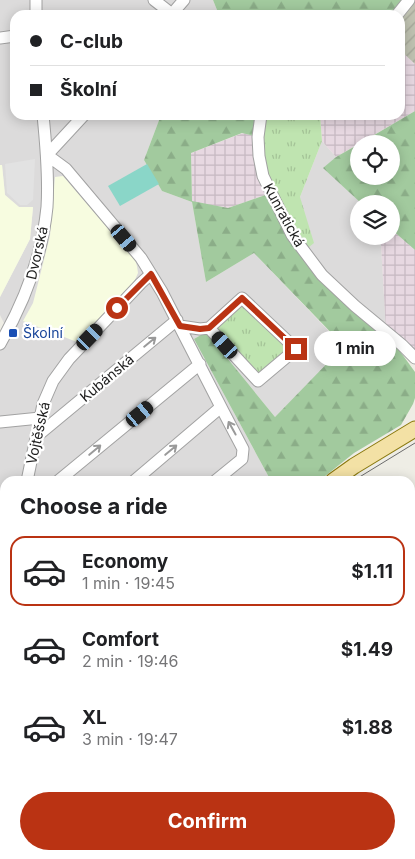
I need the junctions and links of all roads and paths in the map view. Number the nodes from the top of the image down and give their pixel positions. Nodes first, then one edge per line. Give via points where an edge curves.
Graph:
1 (154, 0) edge
2 (184, 0) edge
3 (409, 0) edge
4 (167, 10) edge
5 (175, 10) edge
6 (401, 10) edge
7 (44, 120) edge
8 (79, 120) edge
9 (260, 120) edge
10 (47, 155) junction
11 (151, 274) junction
12 (179, 323) junction
13 (205, 328) junction
14 (0, 344) edge
15 (190, 345) junction
16 (415, 358) edge
17 (200, 364) junction
18 (221, 407) junction
19 (40, 418) junction
20 (0, 422) edge
21 (414, 428) edge
22 (36, 436) junction
23 (28, 476) edge
24 (64, 476) edge
25 (140, 476) edge
26 (221, 476) edge
27 (340, 476) edge

1 - 4 street
2 - 5 street
3 - 6 street
7 - 10 street, Dvorská
8 - 10 street
9 - 16 street, Kunratická via 258,143 262,176 292,235 322,275
10 - 11 street via 66,169
10 - 14 street, Dvorská via 47,206 36,265 13,322
11 - 12 street
11 - 19 street, Vojtěšská via 69,359 53,381
12 - 13 street
12 - 15 street
22 -> 12 street, Kubánská
13 - 13 street via 242,298 296,349 258,381
13 - 15 street
15 - 17 street
17 - 18 street
24 -> 17 street
25 -> 18 street
26 -> 18 street via 242,459 244,449
19 - 20 street
19 - 22 street, Vojtěšská
21 - 27 main road
22 - 23 street, Vojtěšská

